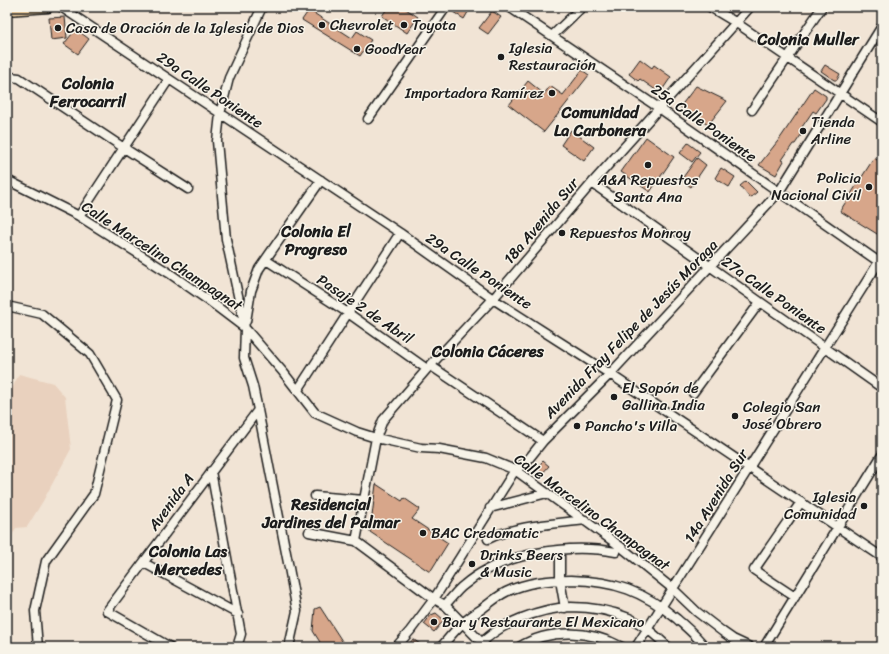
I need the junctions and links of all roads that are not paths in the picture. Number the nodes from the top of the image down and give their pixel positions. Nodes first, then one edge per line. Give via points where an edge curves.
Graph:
1 (48, 7) edge
2 (61, 7) edge
3 (262, 7) edge
4 (446, 7) edge
5 (509, 7) edge
6 (582, 7) edge
7 (710, 7) edge
8 (750, 7) edge
9 (822, 7) edge
10 (7, 10) edge
11 (735, 22) junction
12 (882, 26) edge
13 (552, 36) junction
14 (788, 58) junction
15 (9, 78) edge
16 (169, 79) junction
17 (841, 94) junction
18 (658, 108) junction
19 (752, 110) dead end
20 (220, 114) junction
21 (368, 119) dead end
22 (882, 122) edge
23 (124, 148) junction
24 (7, 180) edge
25 (321, 180) junction
26 (592, 183) junction
27 (188, 189) dead end
28 (779, 192) junction
29 (79, 216) junction
30 (400, 233) junction
31 (266, 260) junction
32 (881, 261) edge
33 (710, 267) junction
34 (493, 299) junction
35 (760, 302) junction
36 (7, 306) edge
37 (348, 314) junction
38 (245, 328) junction
39 (825, 348) junction
40 (429, 367) junction
41 (610, 374) junction
42 (882, 388) edge
43 (298, 390) junction
44 (693, 393) dead end
45 (258, 410) junction
46 (376, 438) junction
47 (543, 441) junction
48 (882, 455) edge
49 (750, 468) junction
50 (515, 470) junction
51 (211, 471) junction
52 (547, 493) junction
53 (315, 496) dead end
54 (364, 500) junction
55 (801, 502) junction
56 (490, 508) junction
57 (585, 520) junction
58 (838, 527) junction
59 (309, 532) dead end
60 (488, 539) dead end
61 (356, 541) junction
62 (560, 550) junction
63 (616, 552) dead end
64 (882, 557) edge
65 (144, 563) junction
66 (560, 580) junction
67 (673, 588) junction
68 (795, 597) junction
69 (434, 599) junction
70 (445, 605) junction
71 (662, 606) junction
72 (565, 608) junction
73 (238, 614) junction
74 (462, 624) junction
75 (647, 629) junction
76 (241, 634) junction
77 (482, 645) edge
78 (746, 646) edge
79 (38, 647) edge
80 (170, 647) edge
81 (237, 647) edge
82 (241, 647) edge
83 (289, 647) edge
84 (396, 647) edge
85 (441, 647) edge
86 (519, 647) edge
87 (622, 647) edge
88 (636, 647) edge
89 (668, 647) edge
90 (705, 647) edge
91 (764, 647) edge

1 - 10 main road
2 - 16 street, 29a Calle Poniente
3 - 20 street via 229,78
4 - 21 street
5 - 13 street, 25a Calle Poniente
6 - 13 street
7 - 11 street
8 - 11 street, 18a Avenida Sur
9 - 14 street
11 - 14 street
11 - 18 street, 18a Avenida Sur
12 - 17 street, Avenida Fray Felipe de Jesús Moraga
13 - 18 street, 25a Calle Poniente
14 - 17 street
14 - 19 street
15 - 23 street via 19,78
16 - 20 street, 29a Calle Poniente
16 - 23 street
17 - 22 street
17 - 28 street, Avenida Fray Felipe de Jesús Moraga
18 - 26 street, 18a Avenida Sur
18 - 28 street, 25a Calle Poniente
20 - 25 street, 29a Calle Poniente
20 - 38 street via 217,141 226,239
23 - 27 street
23 - 29 street
24 - 29 street, Calle Marcelino Champagnat
25 - 30 street, 29a Calle Poniente
25 - 31 street
26 - 33 street, 27a Calle Poniente
26 - 34 street, 18a Avenida Sur
28 - 32 street, 25a Calle Poniente
28 - 33 street, Avenida Fray Felipe de Jesús Moraga
29 - 38 street, Calle Marcelino Champagnat via 169,273
30 - 34 street, 29a Calle Poniente
30 - 37 street
31 - 37 street, Pasaje 2 de Abril
31 - 38 street via 255,277
32 - 39 street, 14a Avenida Sur
33 - 35 street, 27a Calle Poniente
33 - 41 street, Avenida Fray Felipe de Jesús Moraga
34 - 40 street, 18a Avenida Sur
34 - 41 street, 29a Calle Poniente
35 - 39 street, 27a Calle Poniente
35 - 44 street
36 - 79 street via 42,314 90,354 117,400 94,494 46,562 34,611
37 - 40 street, Pasaje 2 de Abril
37 - 43 street
38 - 43 street, Calle Marcelino Champagnat
38 - 45 street via 244,358
39 - 42 street, 27a Calle Poniente
39 - 49 street, 14a Avenida Sur
40 - 46 street, 18a Avenida Sur via 383,420
40 - 47 street, Pasaje 2 de Abril
41 - 47 street, Avenida Fray Felipe de Jesús Moraga
41 - 49 street, 29a Calle Poniente
43 - 46 street, Calle Marcelino Champagnat via 315,413
45 - 51 street, Avenida A
45 - 83 street via 297,611
46 - 50 street, Calle Marcelino Champagnat via 486,458
46 - 54 street, 18a Avenida Sur
47 - 50 street, Avenida Fray Felipe de Jesús Moraga via 527,461
48 - 58 street
49 - 55 street, 29a Calle Poniente
49 - 67 street, 14a Avenida Sur
50 - 52 street, Calle Marcelino Champagnat
50 - 56 street, Avenida Fray Felipe de Jesús Moraga
51 - 65 street, Avenida A
51 - 73 street
52 - 56 street
52 - 57 street, Calle Marcelino Champagnat
53 - 54 street
54 - 61 street, 18a Avenida Sur
55 - 58 street, 29a Calle Poniente
55 - 68 street via 754,570
56 - 69 street, Avenida Fray Felipe de Jesús Moraga
57 - 60 street via 523,528
57 - 67 street, Calle Marcelino Champagnat
58 - 64 street, 29a Calle Poniente
58 - 68 street
59 - 61 street
61 - 69 street
62 - 63 street via 591,549
62 - 66 street
62 - 70 street via 504,562 488,569 463,585
65 - 73 street
65 - 80 street, Avenida A via 107,611
66 - 71 street via 592,581 620,586
66 - 72 street
66 - 74 street via 536,582 505,592
67 - 71 street, 14a Avenida Sur
67 - 78 street, Calle Marcelino Champagnat via 697,612
68 - 91 street
69 - 70 street
69 - 84 street, Avenida Fray Felipe de Jesús Moraga
70 - 74 street
71 - 75 street, 14a Avenida Sur
71 - 90 street
72 - 75 street via 610,612 629,618
72 - 77 street via 518,619 503,627
73 - 76 street
74 - 77 street
74 - 85 street
75 - 88 street, 14a Avenida Sur
75 - 89 street
76 - 81 street
76 - 82 street
86 - 87 street via 542,636 575,634 604,639

